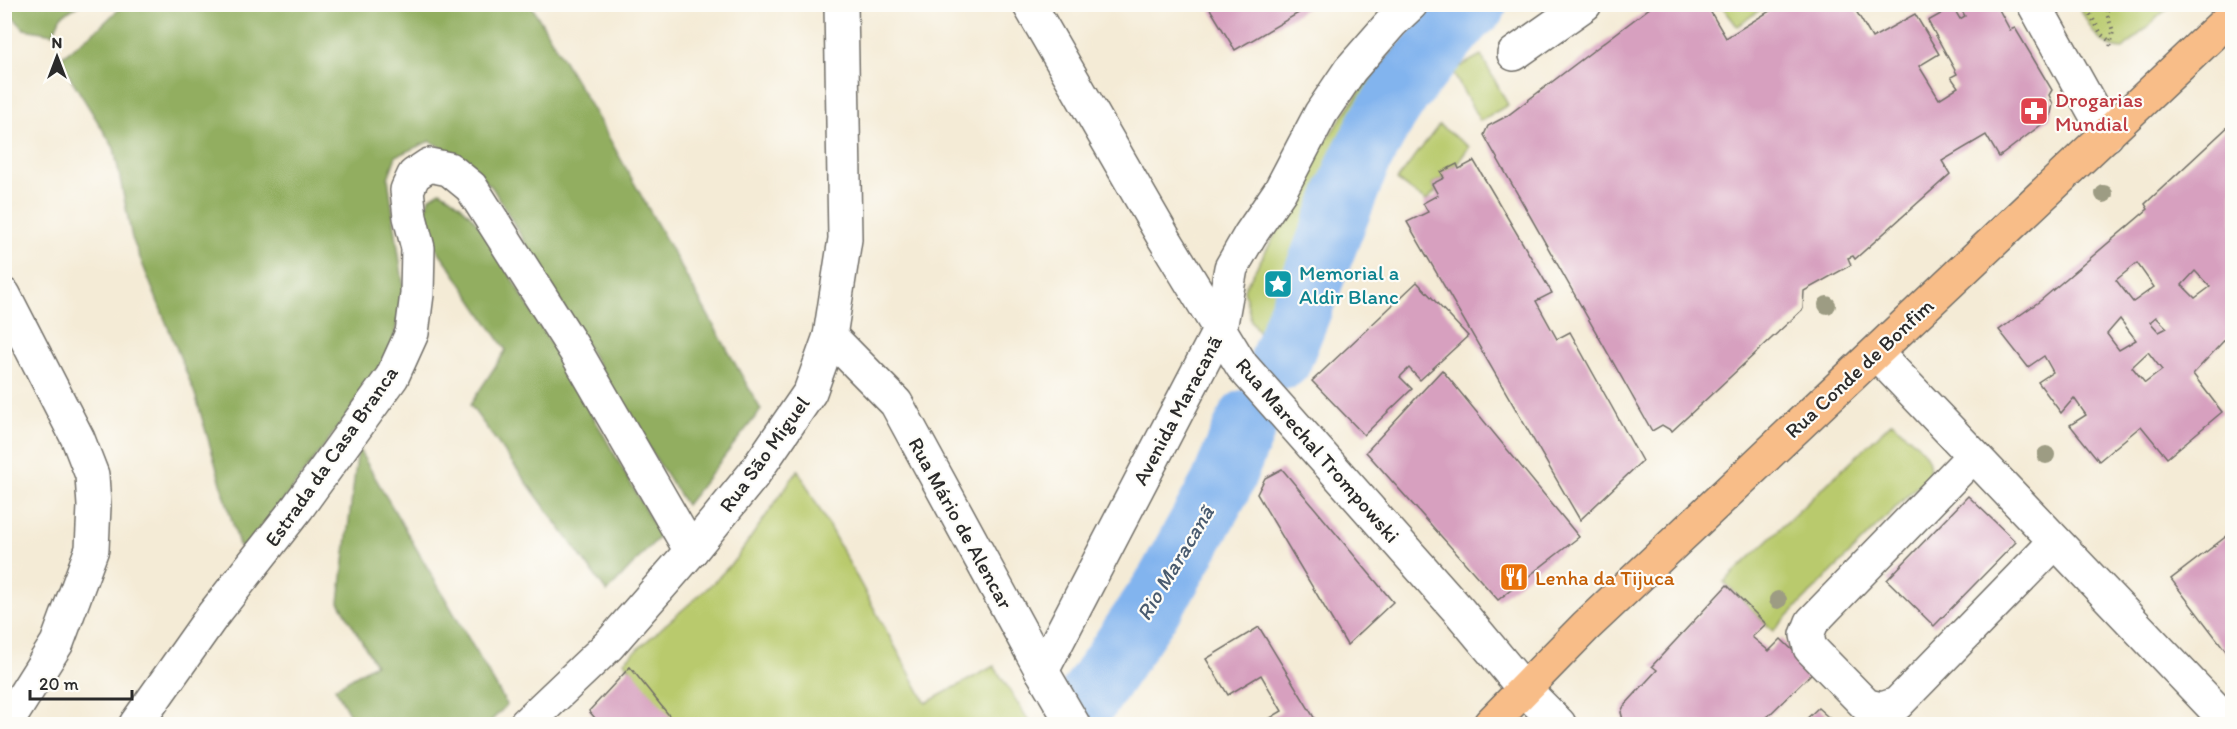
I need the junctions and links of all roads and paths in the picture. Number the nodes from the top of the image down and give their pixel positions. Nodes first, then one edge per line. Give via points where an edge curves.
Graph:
1 (841, 4) edge
2 (1411, 4) edge
3 (1585, 4) edge
4 (2034, 4) edge
5 (2084, 4) edge
6 (2107, 4) edge
7 (1028, 5) edge
8 (2232, 16) edge
9 (2111, 42) junction
10 (2110, 48) dead end
11 (1514, 54) dead end
12 (2107, 135) junction
13 (4, 295) edge
14 (1220, 329) junction
15 (830, 336) junction
16 (1876, 353) junction
17 (1973, 456) junction
18 (2055, 542) junction
19 (691, 551) junction
20 (1042, 671) junction
21 (1524, 690) junction
22 (1066, 712) edge
23 (6, 724) edge
24 (136, 724) edge
25 (526, 724) edge
26 (1490, 724) edge
27 (1559, 724) edge
28 (2223, 724) edge

1 - 15 street, Rua São Miguel via 845,239
2 - 14 street, Avenida Maracanã via 1350,70 1321,113 1280,191 1231,268
3 - 11 street
4 - 12 street
5 - 9 path via 2102,35
6 - 9 path via 2113,31
7 - 14 street, Rua Marechal Trompowski
8 - 12 main road, Rua Conde de Bonfim
9 - 10 path
12 - 16 main road, Rua Conde de Bonfim
13 - 23 street via 78,439 92,476 94,506 92,549 57,643
14 - 20 street, Avenida Maracanã
14 - 21 street, Rua Marechal Trompowski via 1242,366
15 - 19 street, Rua São Miguel via 810,392 753,476
15 - 20 street, Rua Mário de Alencar via 896,403
16 - 17 street
16 - 21 main road, Rua Conde de Bonfim via 1585,627
17 - 18 street
17 - 18 street via 1812,622 1808,634 1810,648 1867,706 1882,709 1897,704
18 - 28 street via 2220,714
19 - 24 street, Estrada da Casa Branca via 576,352 471,187 449,169 429,165 414,175 407,190 418,248 417,294 412,333 392,377
19 - 25 street, Rua São Miguel via 609,645
20 - 22 street, Rua Mário de Alencar
21 - 26 main road, Rua Conde de Bonfim
21 - 27 street, Rua Marechal Trompowski

